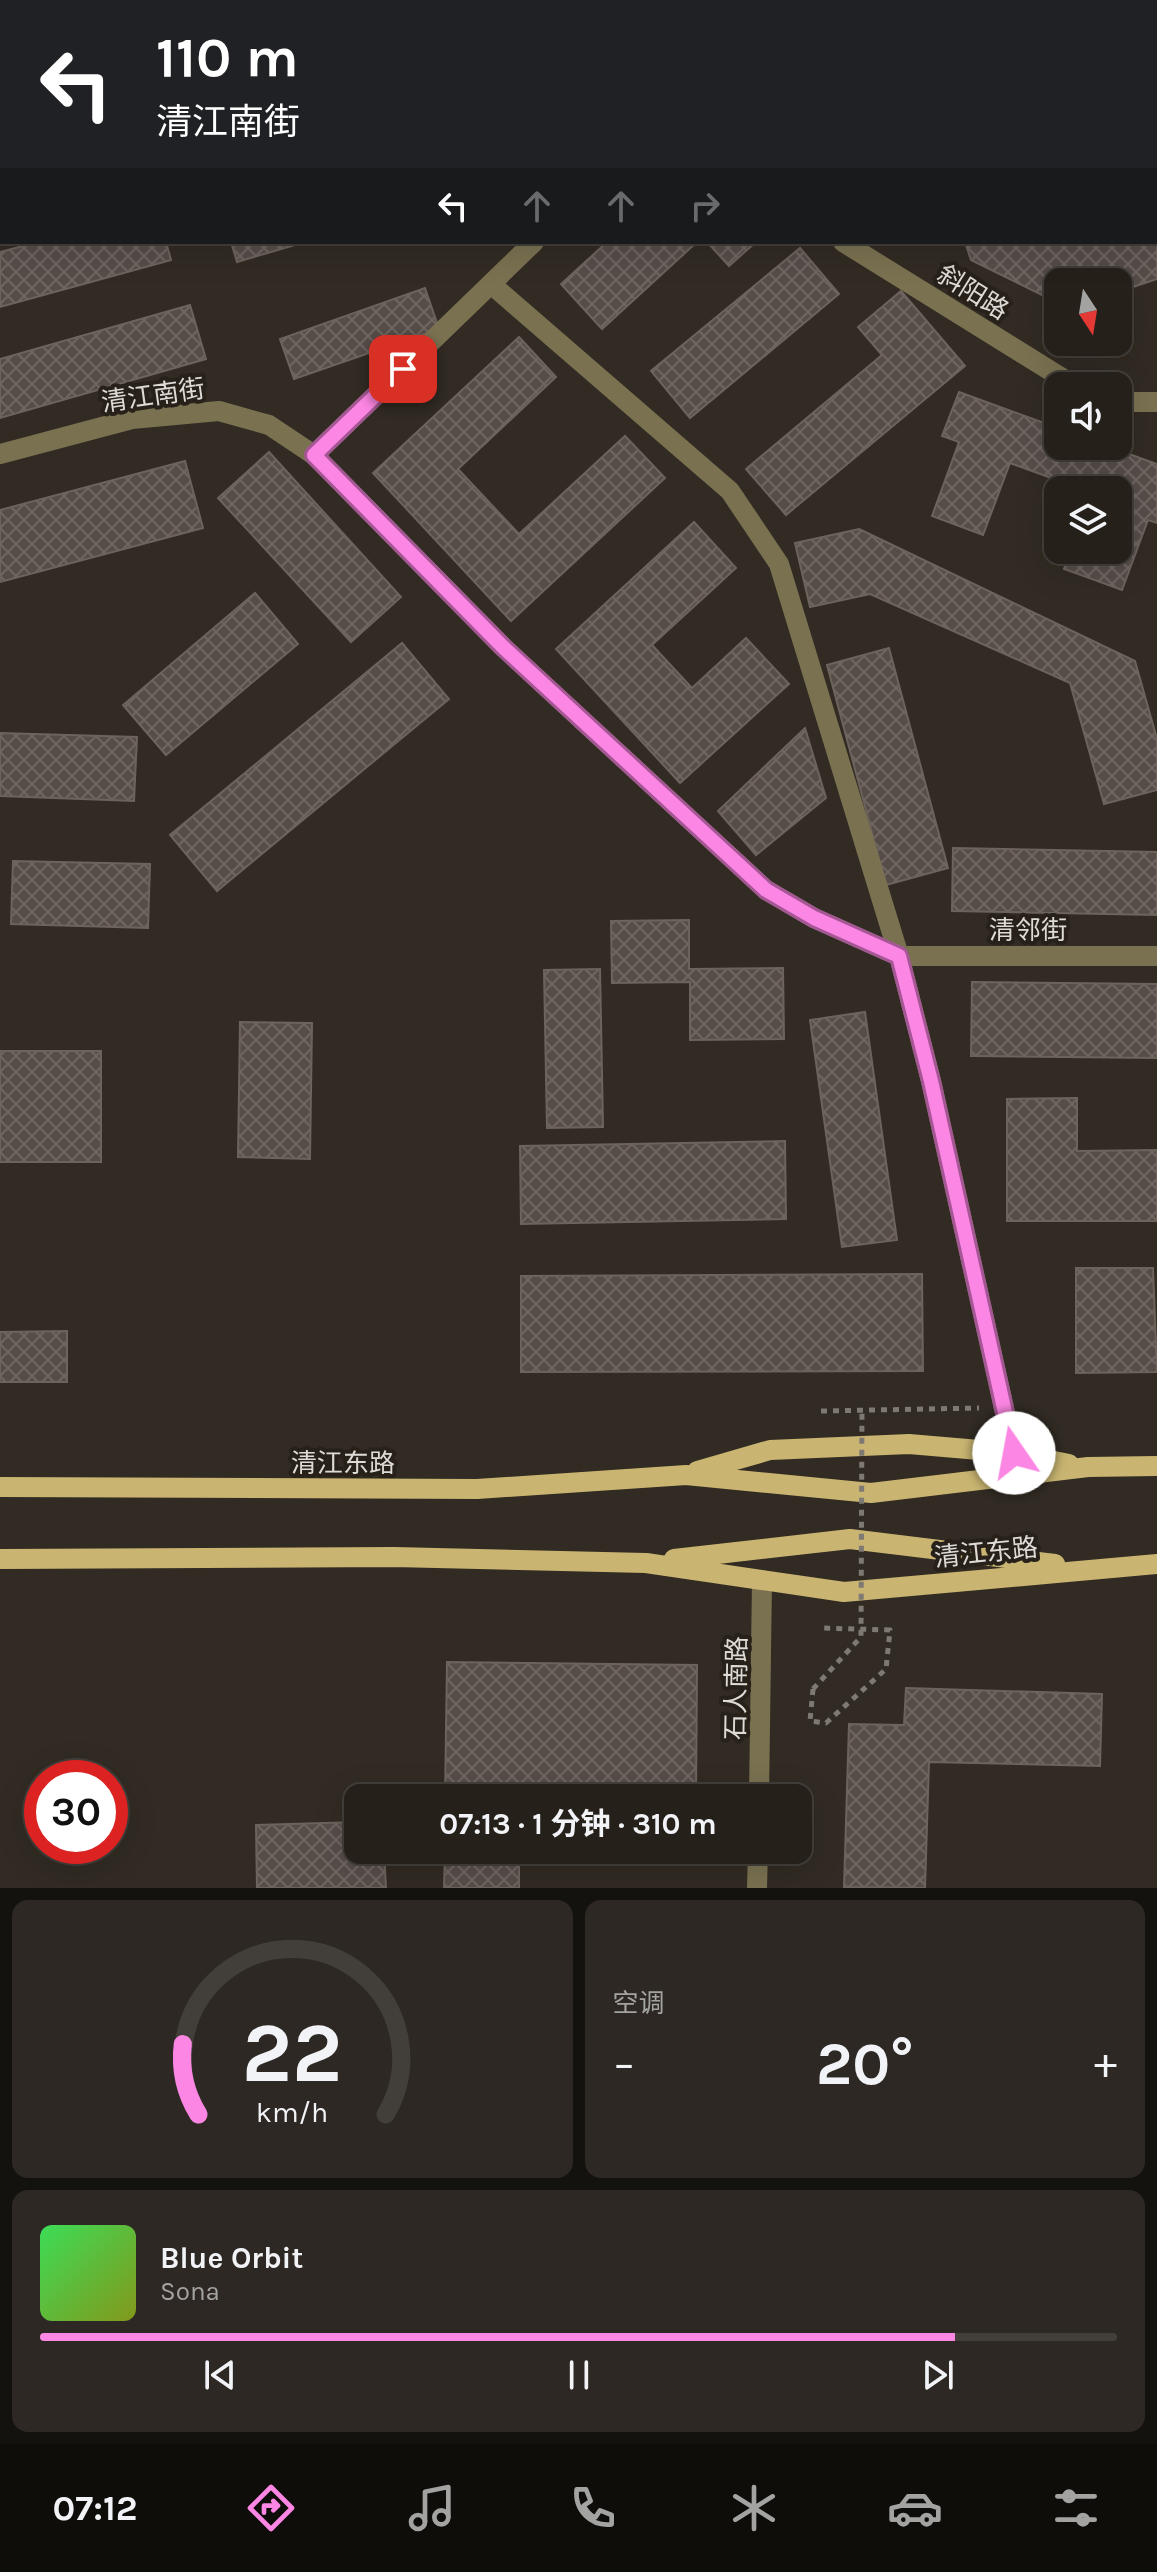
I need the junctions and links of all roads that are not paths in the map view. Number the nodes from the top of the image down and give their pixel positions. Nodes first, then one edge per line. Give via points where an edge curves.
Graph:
1 (532, 244) edge
2 (846, 244) edge
3 (491, 284) junction
4 (1052, 372) edge
5 (1132, 402) edge
6 (1157, 402) edge
7 (0, 454) edge
8 (314, 455) junction
9 (899, 956) junction
10 (1157, 956) edge
11 (1014, 1453) junction
12 (1157, 1466) edge
13 (1088, 1467) junction
14 (686, 1475) junction
15 (0, 1487) edge
16 (0, 1559) edge
17 (646, 1563) junction
18 (1157, 1564) edge
19 (1093, 1568) junction
20 (762, 1580) junction
21 (759, 1784) edge
22 (758, 1864) edge
23 (757, 1888) edge

1 - 3 street
2 - 4 street, 斜阳路
3 - 8 street
3 - 9 street via 730,491 779,564
5 - 6 street
7 - 8 street, 清江南街 via 132,419 219,411 269,425
8 - 9 street, 清江南街 via 503,647 766,890
9 - 10 street, 清邻街
9 - 11 street
11 - 13 main road, 清江东路
11 - 14 main road, 清江东路 via 909,1444 770,1450
12 - 13 main road, 清江东路
13 - 14 main road, 清江东路 via 871,1493
14 - 15 main road, 清江东路 via 477,1489
16 - 17 main road, 清江东路 via 394,1557
17 - 19 main road, 清江东路 via 850,1539
17 - 20 main road, 清江东路
18 - 19 main road, 清江东路
19 - 20 main road, 清江东路 via 844,1592
20 - 21 street, 石人南路
22 - 23 street

